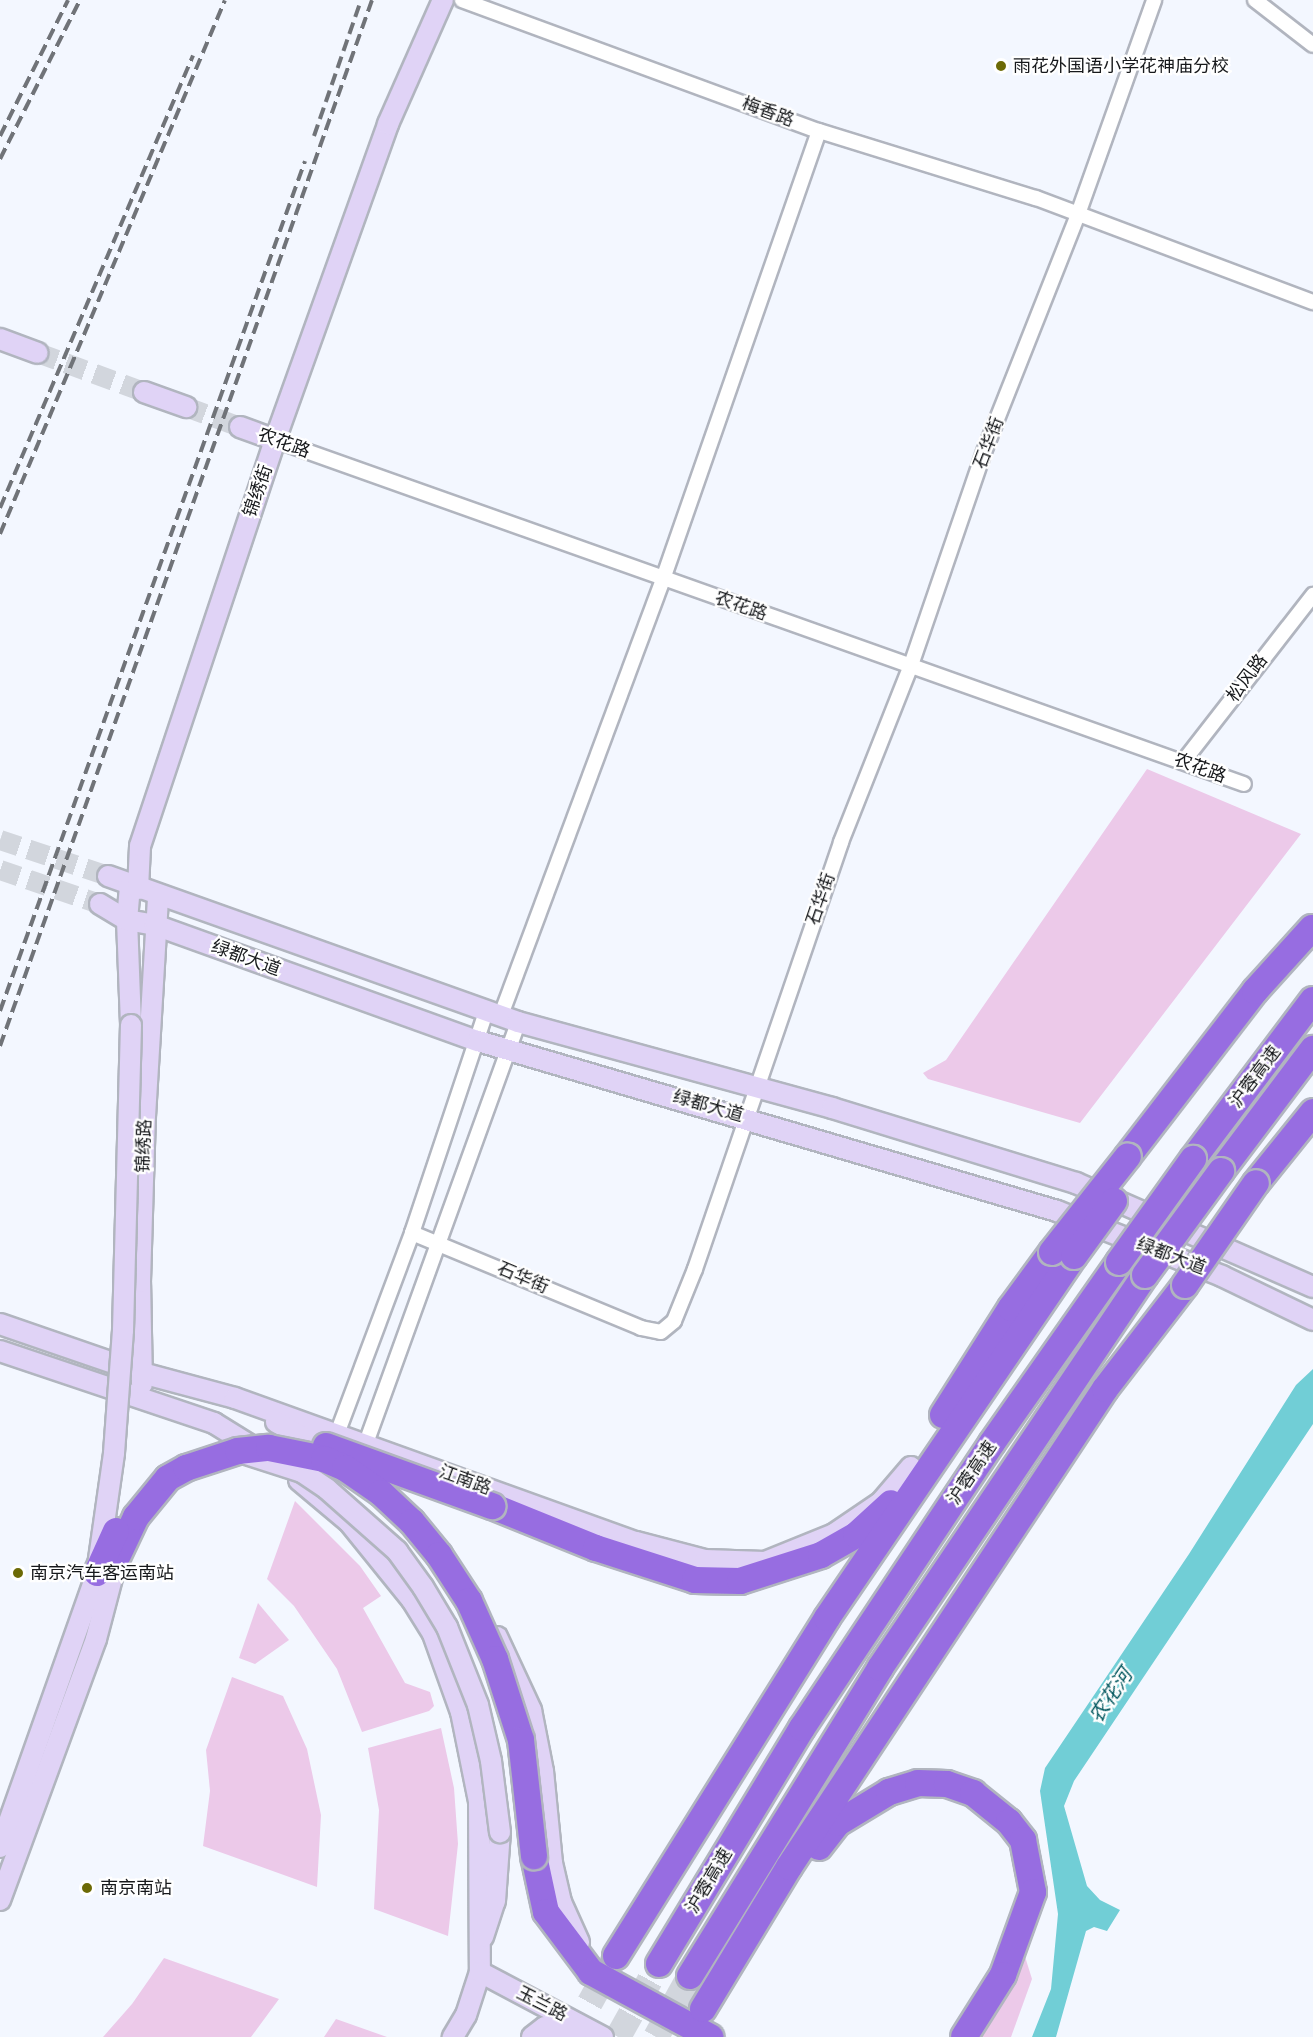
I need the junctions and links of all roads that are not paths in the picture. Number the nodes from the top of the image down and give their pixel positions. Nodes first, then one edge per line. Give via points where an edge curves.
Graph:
1 (443, 0) edge
2 (462, 0) edge
3 (1154, 0) edge
4 (1255, 0) edge
5 (1313, 45) edge
6 (819, 131) junction
7 (1078, 214) junction
8 (1313, 302) edge
9 (0, 339) edge
10 (38, 353) tunnel mouth
11 (144, 392) tunnel mouth
12 (186, 407) tunnel mouth
13 (240, 427) tunnel mouth
14 (275, 440) junction
15 (663, 579) junction
16 (1313, 595) edge
17 (911, 665) junction
18 (1183, 762) junction
19 (1244, 784) dead end
20 (108, 876) tunnel mouth
21 (134, 888) junction
22 (158, 895) junction
23 (100, 904) tunnel mouth
24 (127, 920) junction
25 (155, 925) junction
26 (1313, 928) edge
27 (1313, 1000) edge
28 (502, 1015) junction
29 (478, 1041) junction
30 (1313, 1048) edge
31 (507, 1050) junction
32 (756, 1089) junction
33 (1313, 1112) edge
34 (747, 1117) junction
35 (412, 1233) junction
36 (440, 1243) junction
37 (1063, 1254) junction
38 (1313, 1287) edge
39 (1313, 1320) edge
40 (0, 1324) edge
41 (0, 1351) edge
42 (142, 1372) junction
43 (1105, 1389) junction
44 (143, 1397) junction
45 (234, 1398) junction
46 (337, 1434) junction
47 (366, 1443) junction
48 (229, 1453) junction
49 (911, 1467) junction
50 (166, 1468) junction
51 (124, 1517) junction
52 (118, 1555) junction
53 (97, 1573) junction
54 (801, 1797) junction
55 (0, 1847) edge
56 (0, 1900) edge
57 (480, 1948) junction
58 (616, 1956) tunnel mouth
59 (659, 1964) tunnel mouth
60 (480, 1972) junction
61 (690, 1976) tunnel mouth
62 (722, 1977) junction
63 (628, 1993) junction
64 (703, 2009) dead end
65 (584, 2026) junction
66 (453, 2037) edge
67 (532, 2037) edge
68 (603, 2037) edge
69 (710, 2037) edge
70 (964, 2037) edge

1 - 14 main road, 锦绣街 via 388,124
2 - 6 street, 梅香路
3 - 7 street, 石华街
4 - 5 street via 1291,24
6 - 7 street, 梅香路
6 - 15 street
7 - 8 street, 梅香路
7 - 17 street, 石华街 via 984,452
9 - 10 main road
11 - 12 main road
13 - 14 main road, 农花路
14 - 15 street, 农花路
14 - 21 main road, 锦绣街 via 140,846
15 - 17 street, 农花路
15 - 28 street
16 - 18 street, 松风路
17 - 18 street, 农花路
17 - 32 street, 石华街 via 841,842
18 - 19 street, 农花路
20 - 21 main road, 绿都大道
21 - 22 main road, 绿都大道
21 - 24 main road, 锦绣街
22 - 25 main road, 锦绣路
22 - 28 main road, 绿都大道
23 - 24 main road, 绿都大道
24 - 25 main road, 绿都大道
24 - 53 main road, 锦绣街, bridge via 131,1025 123,1330 114,1453
25 - 29 main road, 绿都大道
25 - 42 main road, 锦绣路 via 144,1152
26 - 37 highway, bridge
27 - 59 highway, 沪蓉高速, bridge via 1193,1159 992,1443 802,1728
28 - 29 street
28 - 31 street
28 - 32 main road, 绿都大道
29 - 31 main road, 绿都大道
29 - 35 street
30 - 54 highway, 沪蓉高速, bridge via 1145,1275 880,1668
31 - 34 main road, 绿都大道
31 - 36 street
32 - 34 street, 石华街
32 - 38 main road, 绿都大道 via 832,1108 1076,1183
33 - 43 highway, bridge
34 - 36 street, 石华街 via 695,1269 674,1321 661,1332 641,1328
34 - 39 main road, 绿都大道 via 1057,1211 1222,1276
35 - 36 street, 石华街
35 - 46 street
36 - 47 street
37 - 49 highway via 1011,1308
37 - 58 highway via 827,1617
40 - 42 main road, 江南路
41 - 44 main road
42 - 44 main road, 锦绣路
42 - 45 main road, 江南路
43 - 54 highway via 891,1684
43 - 62 highway via 789,1866
44 - 57 main road via 214,1423 323,1498 378,1554 433,1634 456,1693 473,1759 480,1842
45 - 46 main road, 江南路
45 - 63 main road via 376,1476 415,1507 460,1573 520,1682 531,1710 543,1771 552,1863 569,1924 585,1953
46 - 47 main road, 江南路
47 - 49 main road, 江南路 via 636,1542 705,1560 765,1562 834,1534 881,1502
48 - 50 highway, bridge
48 - 52 highway, bridge via 168,1478 136,1517
48 - 57 main road, bridge via 302,1472 327,1488 397,1551 447,1627 478,1705 493,1771 500,1832 495,1900
48 - 63 highway, bridge via 269,1448 345,1468 389,1500 439,1555 468,1601 507,1693 521,1740 534,1856 546,1912 591,1972
49 - 50 highway, bridge via 900,1493 856,1535 799,1564 740,1581 694,1580 596,1548 348,1452 302,1440 233,1437 210,1443
50 - 51 highway via 137,1496
51 - 52 highway, bridge
51 - 53 highway, bridge
52 - 56 main road, bridge via 96,1639
53 - 55 main road, 锦绣街, bridge
54 - 61 highway, 沪蓉高速
57 - 60 main road
60 - 65 main road, 玉兰路
60 - 66 main road via 466,2015
62 - 64 highway
62 - 70 highway via 837,1823 889,1792 918,1783 947,1784 992,1804 1010,1822 1023,1840 1033,1892 1003,1975
63 - 69 highway
65 - 67 main road via 545,2027
65 - 68 main road, 玉兰路

